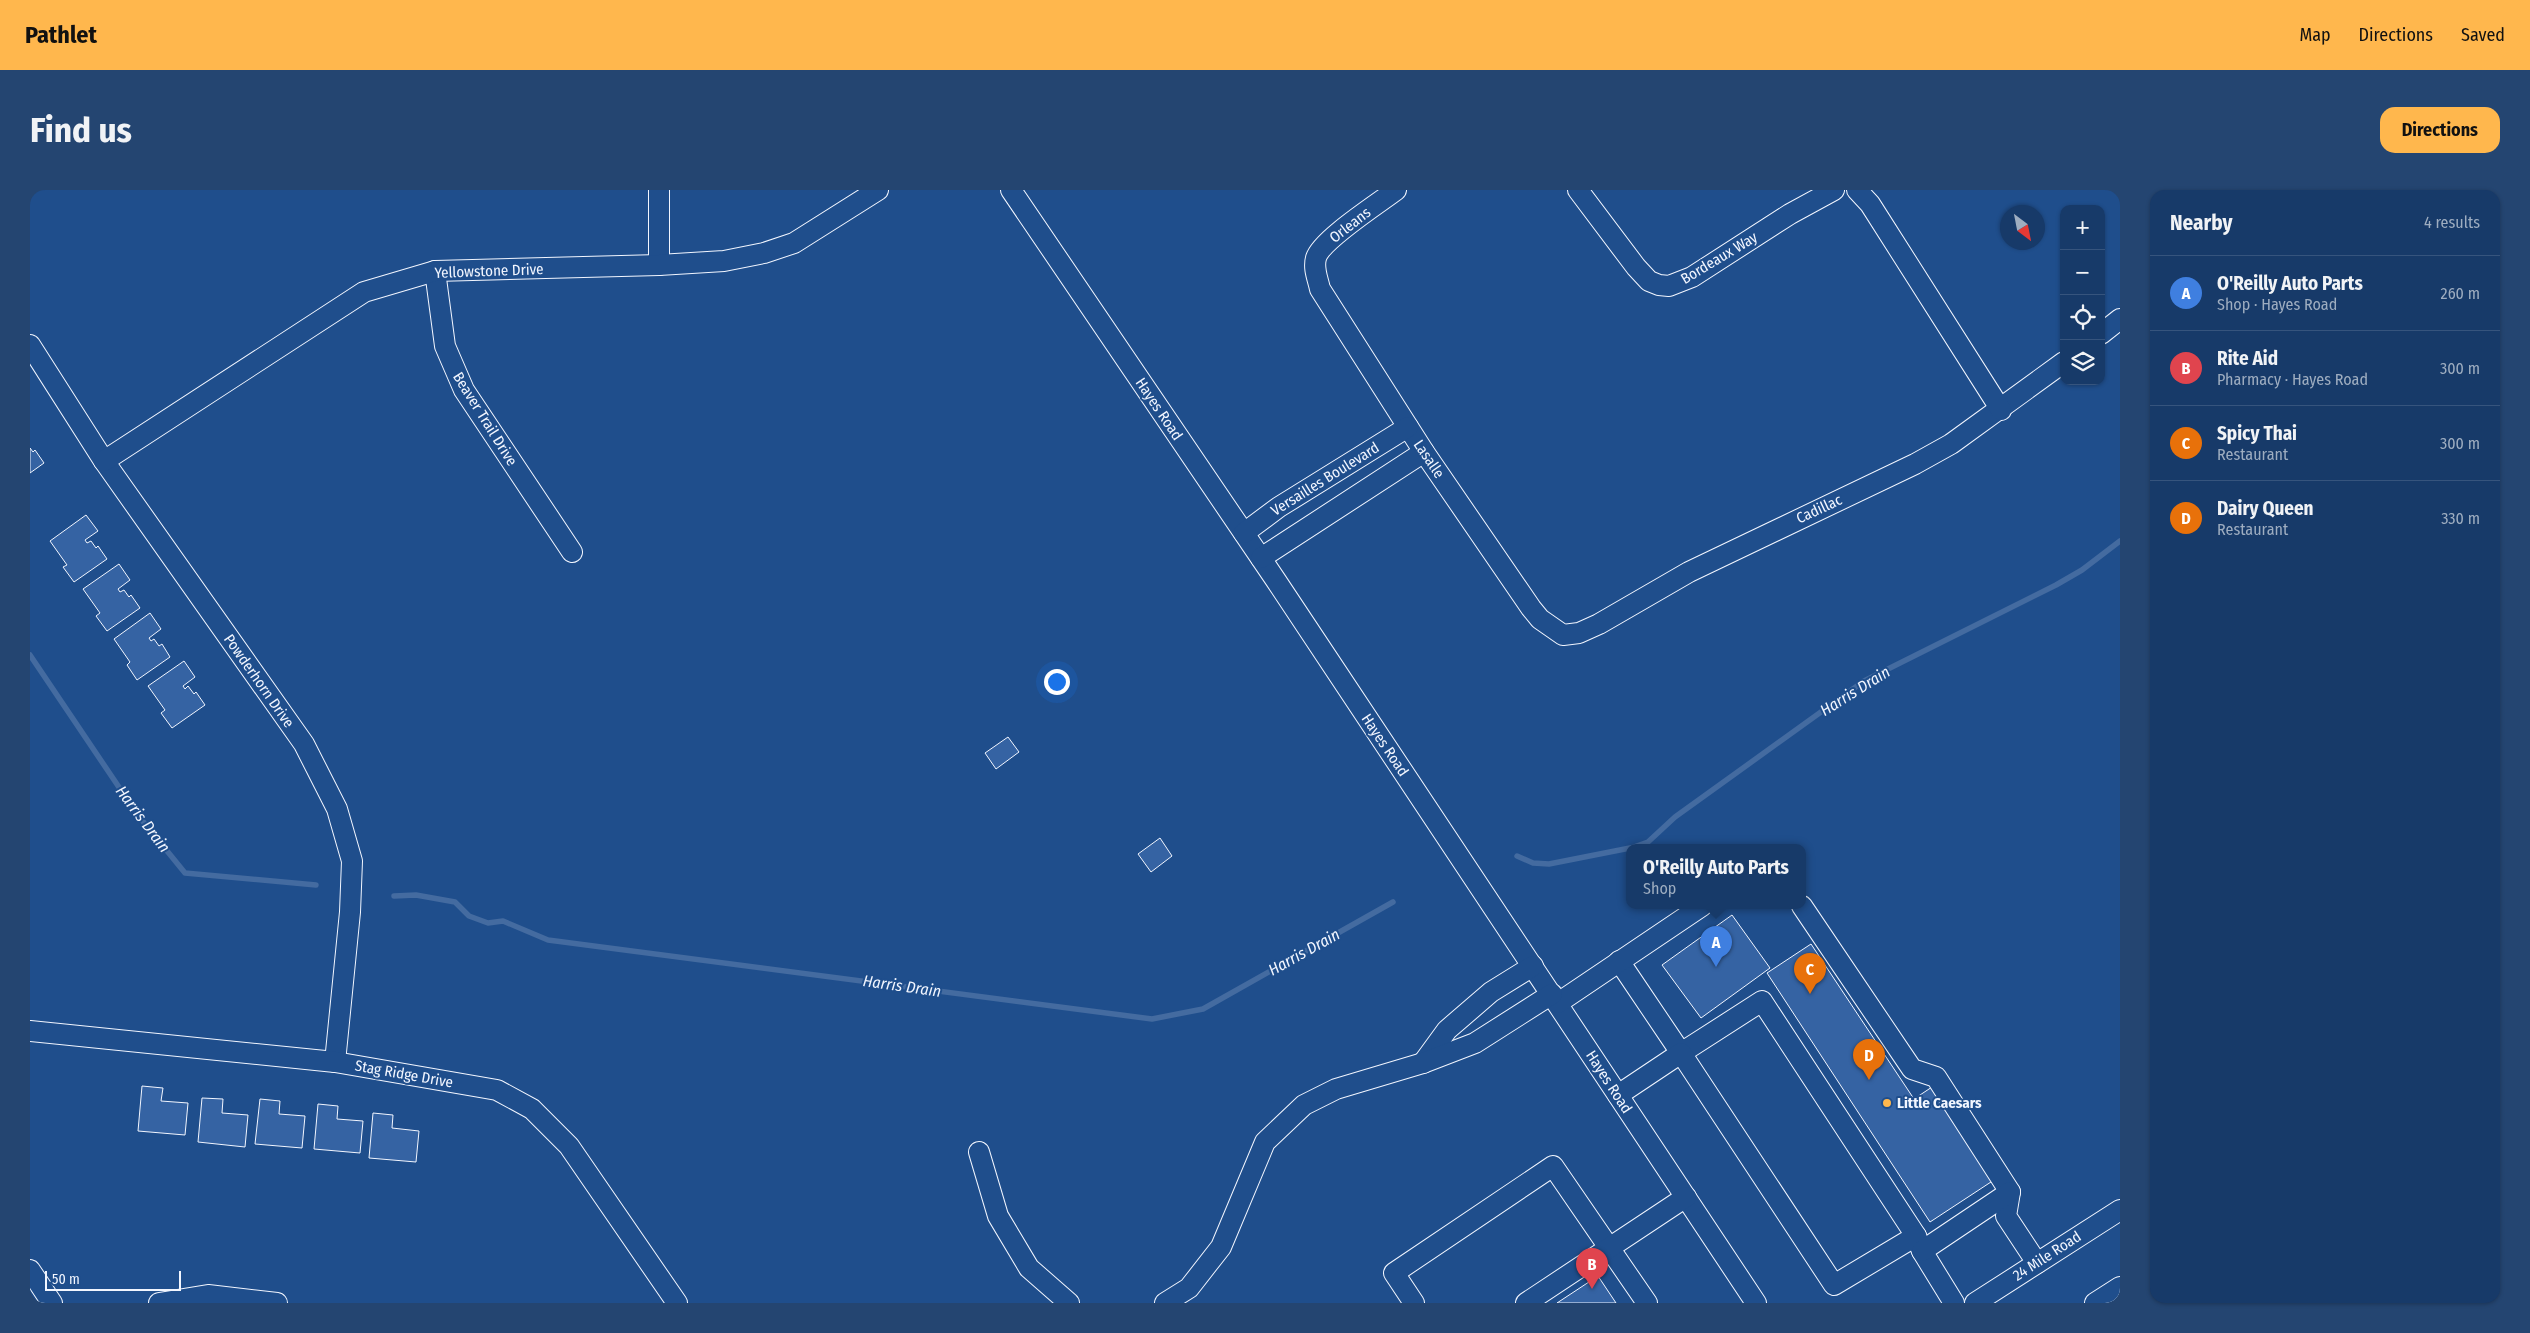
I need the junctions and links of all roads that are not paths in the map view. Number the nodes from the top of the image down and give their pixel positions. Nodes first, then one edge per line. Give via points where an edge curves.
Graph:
1 (659, 190) edge
2 (878, 190) edge
3 (1011, 190) edge
4 (1396, 190) edge
5 (1578, 190) edge
6 (1834, 190) edge
7 (1857, 190) edge
8 (659, 265) junction
9 (1315, 268) joint
10 (435, 271) junction
11 (2120, 319) edge
12 (2105, 331) edge
13 (30, 345) edge
14 (2060, 365) edge
15 (2001, 410) junction
16 (1408, 427) junction
17 (1424, 452) junction
18 (104, 461) junction
19 (1244, 533) junction
20 (572, 552) dead end
21 (1261, 558) junction
22 (1563, 635) joint
23 (1697, 909) edge
24 (1804, 909) edge
25 (1619, 961) junction
26 (1533, 966) junction
27 (1555, 999) junction
28 (30, 1031) edge
29 (1681, 1053) junction
30 (335, 1062) junction
31 (1424, 1063) junction
32 (1618, 1095) junction
33 (979, 1152) dead end
34 (2010, 1192) junction
35 (1686, 1197) junction
36 (2120, 1210) edge
37 (1919, 1244) junction
38 (1610, 1248) junction
39 (2037, 1263) junction
40 (30, 1270) edge
41 (2120, 1287) edge
42 (52, 1303) edge
43 (158, 1303) edge
44 (277, 1303) edge
45 (677, 1303) edge
46 (1069, 1303) edge
47 (1165, 1303) edge
48 (1414, 1303) edge
49 (1526, 1303) edge
50 (1647, 1303) edge
51 (1756, 1303) edge
52 (1954, 1303) edge
53 (1975, 1303) edge
54 (2095, 1303) edge

1 - 8 street
2 - 8 street, Yellowstone Drive via 784,248 724,261
3 - 19 street, Hayes Road
4 - 9 street, Orleans via 1323,246 1317,254
5 - 6 street, Bordeaux Way via 1636,268 1649,281 1669,286 1692,277 1790,214
7 - 15 street via 1870,204
8 - 10 street, Yellowstone Drive
9 - 16 street, Lasalle via 1327,303
10 - 18 street, Yellowstone Drive via 364,292
10 - 20 street, Beaver Trail Drive via 445,346 464,390
11 - 12 street
13 - 18 street, Powderhorn Drive
14 - 15 street, Cadillac
15 - 22 street, Cadillac via 1951,444 1914,464 1689,572 1599,624 1579,633
16 - 17 street, Lasalle
16 - 19 street, Versailles Boulevard via 1279,507
17 - 21 street, Versailles Boulevard
17 - 22 street, Lasalle via 1531,608 1540,619
18 - 30 street, Powderhorn Drive via 304,744 337,809 352,861
19 - 21 street, Hayes Road
21 - 26 street, Hayes Road
23 - 25 street
24 - 34 street via 1912,1069 1936,1077
25 - 27 street
25 - 29 street
26 - 27 street, Hayes Road
26 - 31 street via 1491,992 1447,1030
27 - 31 street via 1475,1043
27 - 32 street, Hayes Road
28 - 30 street, Stag Ridge Drive
29 - 32 street
29 - 37 street via 1834,1285
29 - 37 street via 1762,1001
30 - 45 street, Stag Ridge Drive via 497,1090 532,1109 569,1146
31 - 47 street via 1336,1089 1304,1105 1265,1142 1221,1247 1189,1288
32 - 35 street, Hayes Road
33 - 46 street via 998,1216 1030,1268
34 - 37 street
34 - 39 street via 2006,1216
35 - 38 street
35 - 51 street, Hayes Road
36 - 39 street, 24 Mile Road
37 - 52 street
38 - 48 street via 1553,1166 1394,1273
38 - 49 street
38 - 50 street
39 - 53 street, 24 Mile Road
40 - 42 street
41 - 54 street
43 - 44 street via 208,1295

